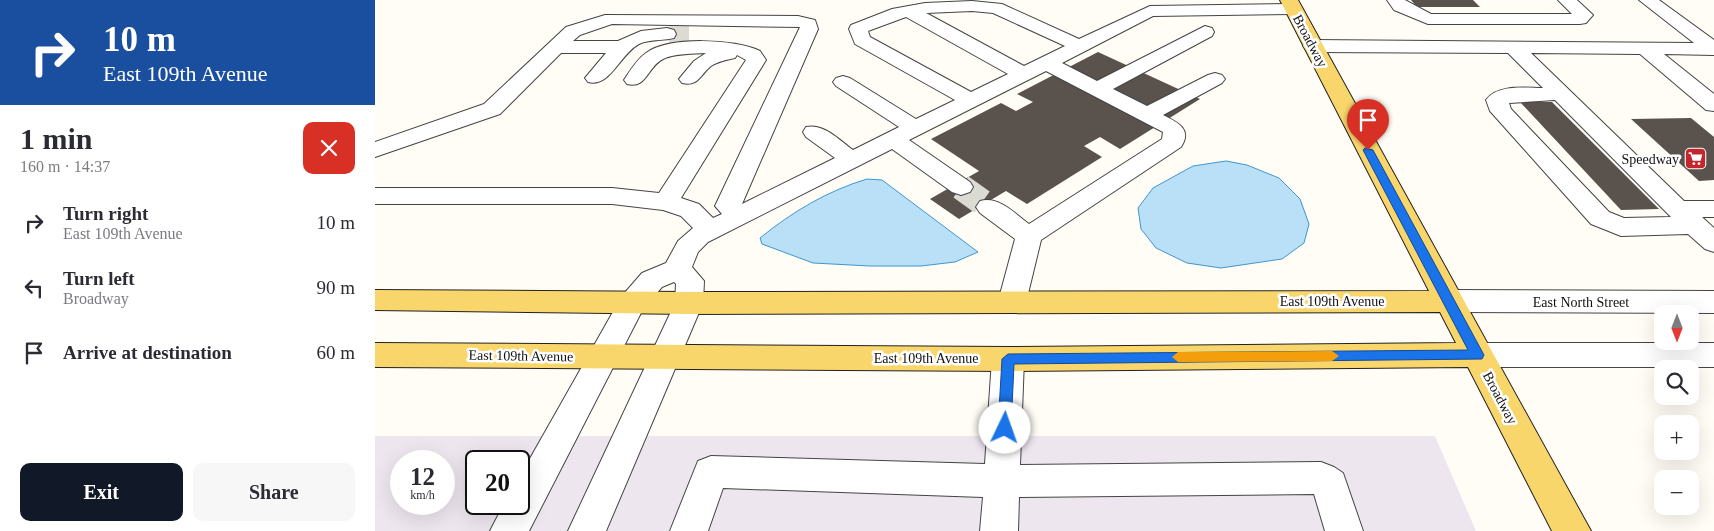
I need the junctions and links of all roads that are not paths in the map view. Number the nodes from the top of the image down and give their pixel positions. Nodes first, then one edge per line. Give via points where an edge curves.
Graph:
1 (1396, 0) edge
2 (1567, 0) edge
3 (1648, 0) edge
4 (1291, 4) edge
5 (908, 11) junction
6 (1493, 19) junction
7 (1205, 32) dead end
8 (669, 34) tunnel mouth
9 (698, 34) tunnel mouth
10 (806, 35) junction
11 (1080, 46) junction
12 (1313, 46) junction
13 (557, 47) junction
14 (621, 47) junction
15 (1517, 47) junction
16 (1643, 47) junction
17 (1713, 48) edge
18 (743, 50) junction
19 (1047, 63) junction
20 (1024, 74) junction
21 (595, 78) dead end
22 (689, 79) dead end
23 (1215, 79) dead end
24 (634, 80) dead end
25 (843, 82) dead end
26 (1098, 90) junction
27 (1560, 94) junction
28 (971, 100) junction
29 (1714, 106) edge
30 (1147, 115) junction
31 (916, 128) junction
32 (814, 132) dead end
33 (893, 139) junction
34 (375, 150) edge
35 (851, 160) junction
36 (961, 187) tunnel mouth
37 (375, 196) edge
38 (666, 202) junction
39 (989, 207) tunnel mouth
40 (1714, 209) edge
41 (739, 214) junction
42 (709, 230) junction
43 (1702, 235) edge
44 (1029, 236) junction
45 (677, 269) junction
46 (375, 300) edge
47 (1448, 301) junction
48 (1012, 302) junction
49 (1714, 302) edge
50 (632, 303) junction
51 (689, 303) junction
52 (375, 355) edge
53 (1477, 355) junction
54 (1714, 355) edge
55 (603, 357) junction
56 (664, 358) junction
57 (1008, 359) junction
58 (1002, 481) junction
59 (509, 531) edge
60 (587, 531) edge
61 (689, 531) edge
62 (999, 531) edge
63 (1344, 531) edge
64 (1573, 531) edge

1 - 6 street via 1400,6 1429,19
2 - 6 street via 1585,15 1579,19
3 - 17 street
4 - 11 street via 1150,11
4 - 12 main road, Broadway
5 - 11 street via 972,6 996,8
5 - 20 street
5 - 28 street via 891,14 858,29 862,40
6 - 15 street
7 - 26 street
8 - 14 street via 634,37
9 - 10 street
10 - 13 street via 809,24 799,21 611,19 573,31
10 - 41 street via 728,206
11 - 19 street
12 - 15 street
12 - 47 main road, Broadway
13 - 14 street
13 - 34 street via 492,109
14 - 21 street
15 - 16 street
15 - 27 street
16 - 17 street
16 - 29 street
18 - 22 street via 707,59 697,66
18 - 24 street via 678,49 664,52 655,56
18 - 38 street via 753,55 752,67
19 - 20 street
19 - 26 street
20 - 28 street
23 - 30 street
25 - 31 street
26 - 30 street
27 - 43 street
27 - 43 street via 1510,95 1497,100 1501,111 1601,218 1621,227
28 - 31 street
30 - 44 street via 1174,129 1173,142
31 - 33 street
32 - 35 street
33 - 35 street
33 - 36 street
35 - 41 street
37 - 38 street via 613,196
38 - 42 street via 690,210
39 - 44 street
40 - 43 street
41 - 42 street
42 - 45 street via 687,247
44 - 48 street
45 - 50 street via 652,280
45 - 51 street via 690,281
46 - 50 main road, East 109th Avenue
47 - 48 main road, East 109th Avenue
47 - 49 street, East North Street
47 - 53 main road, Broadway
48 - 51 main road, East 109th Avenue
50 - 51 main road, East 109th Avenue
50 - 55 street
51 - 56 street
52 - 55 main road, East 109th Avenue
53 - 54 street
53 - 57 main road, East 109th Avenue
53 - 64 main road, Broadway
55 - 56 main road, East 109th Avenue
55 - 59 street
56 - 57 main road, East 109th Avenue
56 - 60 street
57 - 58 street
58 - 61 street via 711,472
58 - 62 street
58 - 63 street via 1321,478 1331,486

